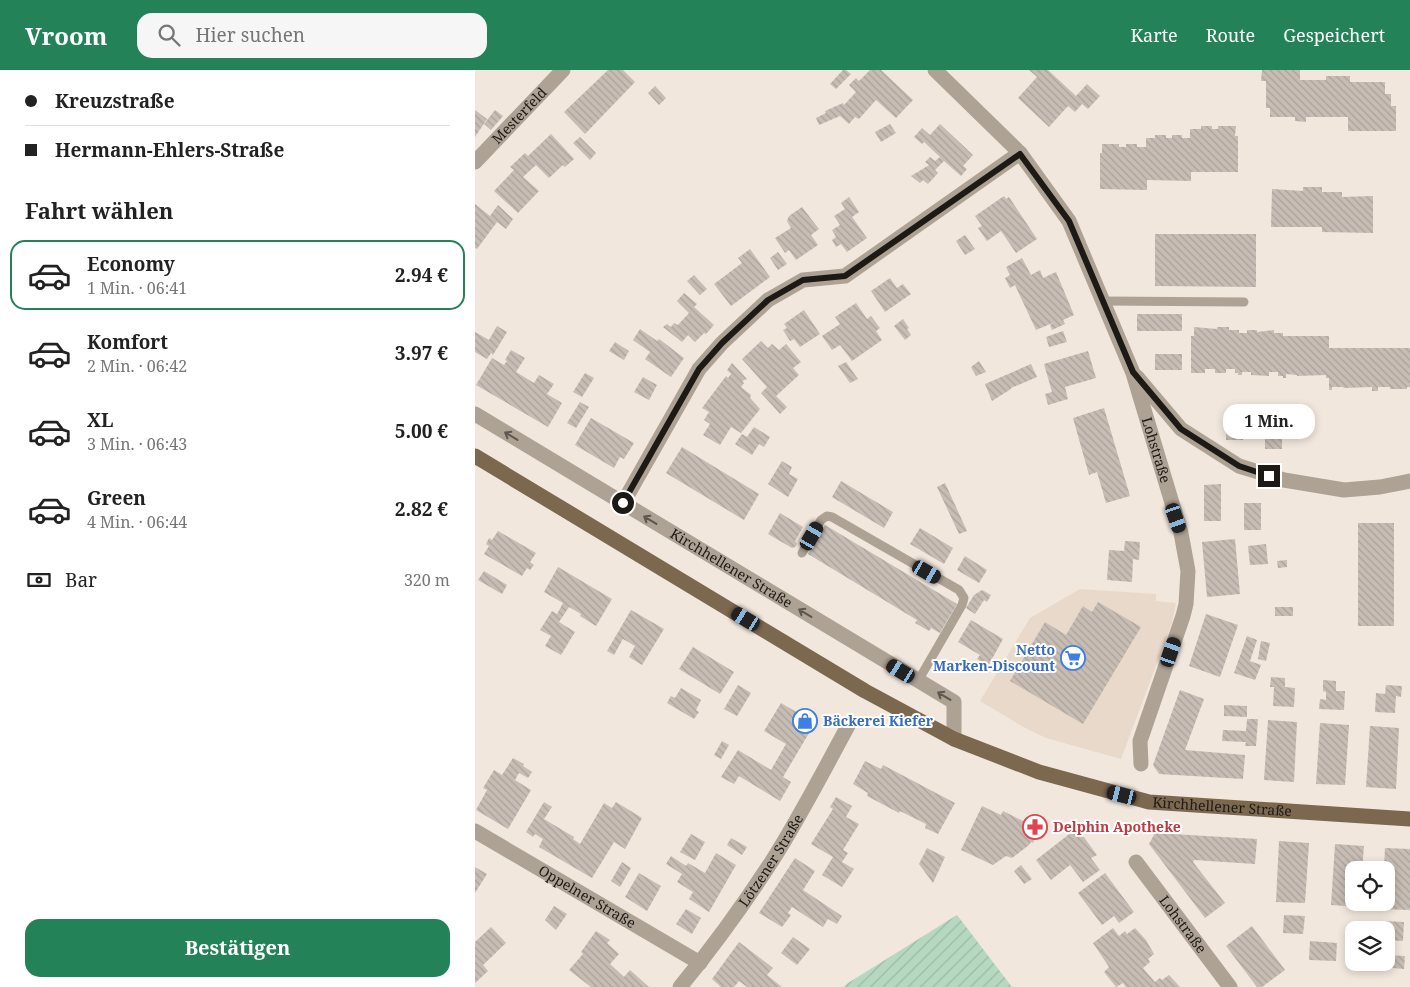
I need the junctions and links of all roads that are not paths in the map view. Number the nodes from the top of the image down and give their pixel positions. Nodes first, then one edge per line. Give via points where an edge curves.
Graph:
1 (563, 70) edge
2 (935, 70) edge
3 (1020, 154) junction
4 (475, 162) edge
5 (1103, 301) junction
6 (1244, 302) dead end
7 (1133, 372) junction
8 (475, 414) edge
9 (475, 456) edge
10 (1410, 481) edge
11 (623, 503) junction
12 (802, 552) dead end
13 (918, 681) junction
14 (849, 724) dead end
15 (954, 739) junction
16 (1141, 764) dead end
17 (1410, 820) edge
18 (475, 831) edge
19 (1136, 862) dead end
20 (700, 963) junction
21 (680, 987) edge
22 (1230, 987) edge

1 - 4 street, Mesterfeld
2 - 3 street, Lohstraße
3 - 5 street, Lohstraße via 1069,221
3 - 11 street via 845,276 803,280 768,300 699,369
5 - 6 lane
5 - 7 street, Lohstraße
7 - 10 street via 1181,429 1239,466 1284,480 1344,490
7 - 16 street, Lohstraße via 1181,533 1188,571 1183,616 1140,741
11 -> 8 street, Kirchhellener Straße
9 - 15 main road, Kirchhellener Straße via 865,691
13 -> 11 street, Kirchhellener Straße
12 - 13 lane via 821,520 832,517 959,590 964,598 962,605
15 -> 13 street, Kirchhellener Straße via 954,702
14 - 20 street, Lötzener Straße via 773,859
15 - 17 main road, Kirchhellener Straße via 1039,772 1149,802
18 - 20 street, Oppelner Straße
19 - 22 street, Lohstraße
20 - 21 street, Lötzener Straße

